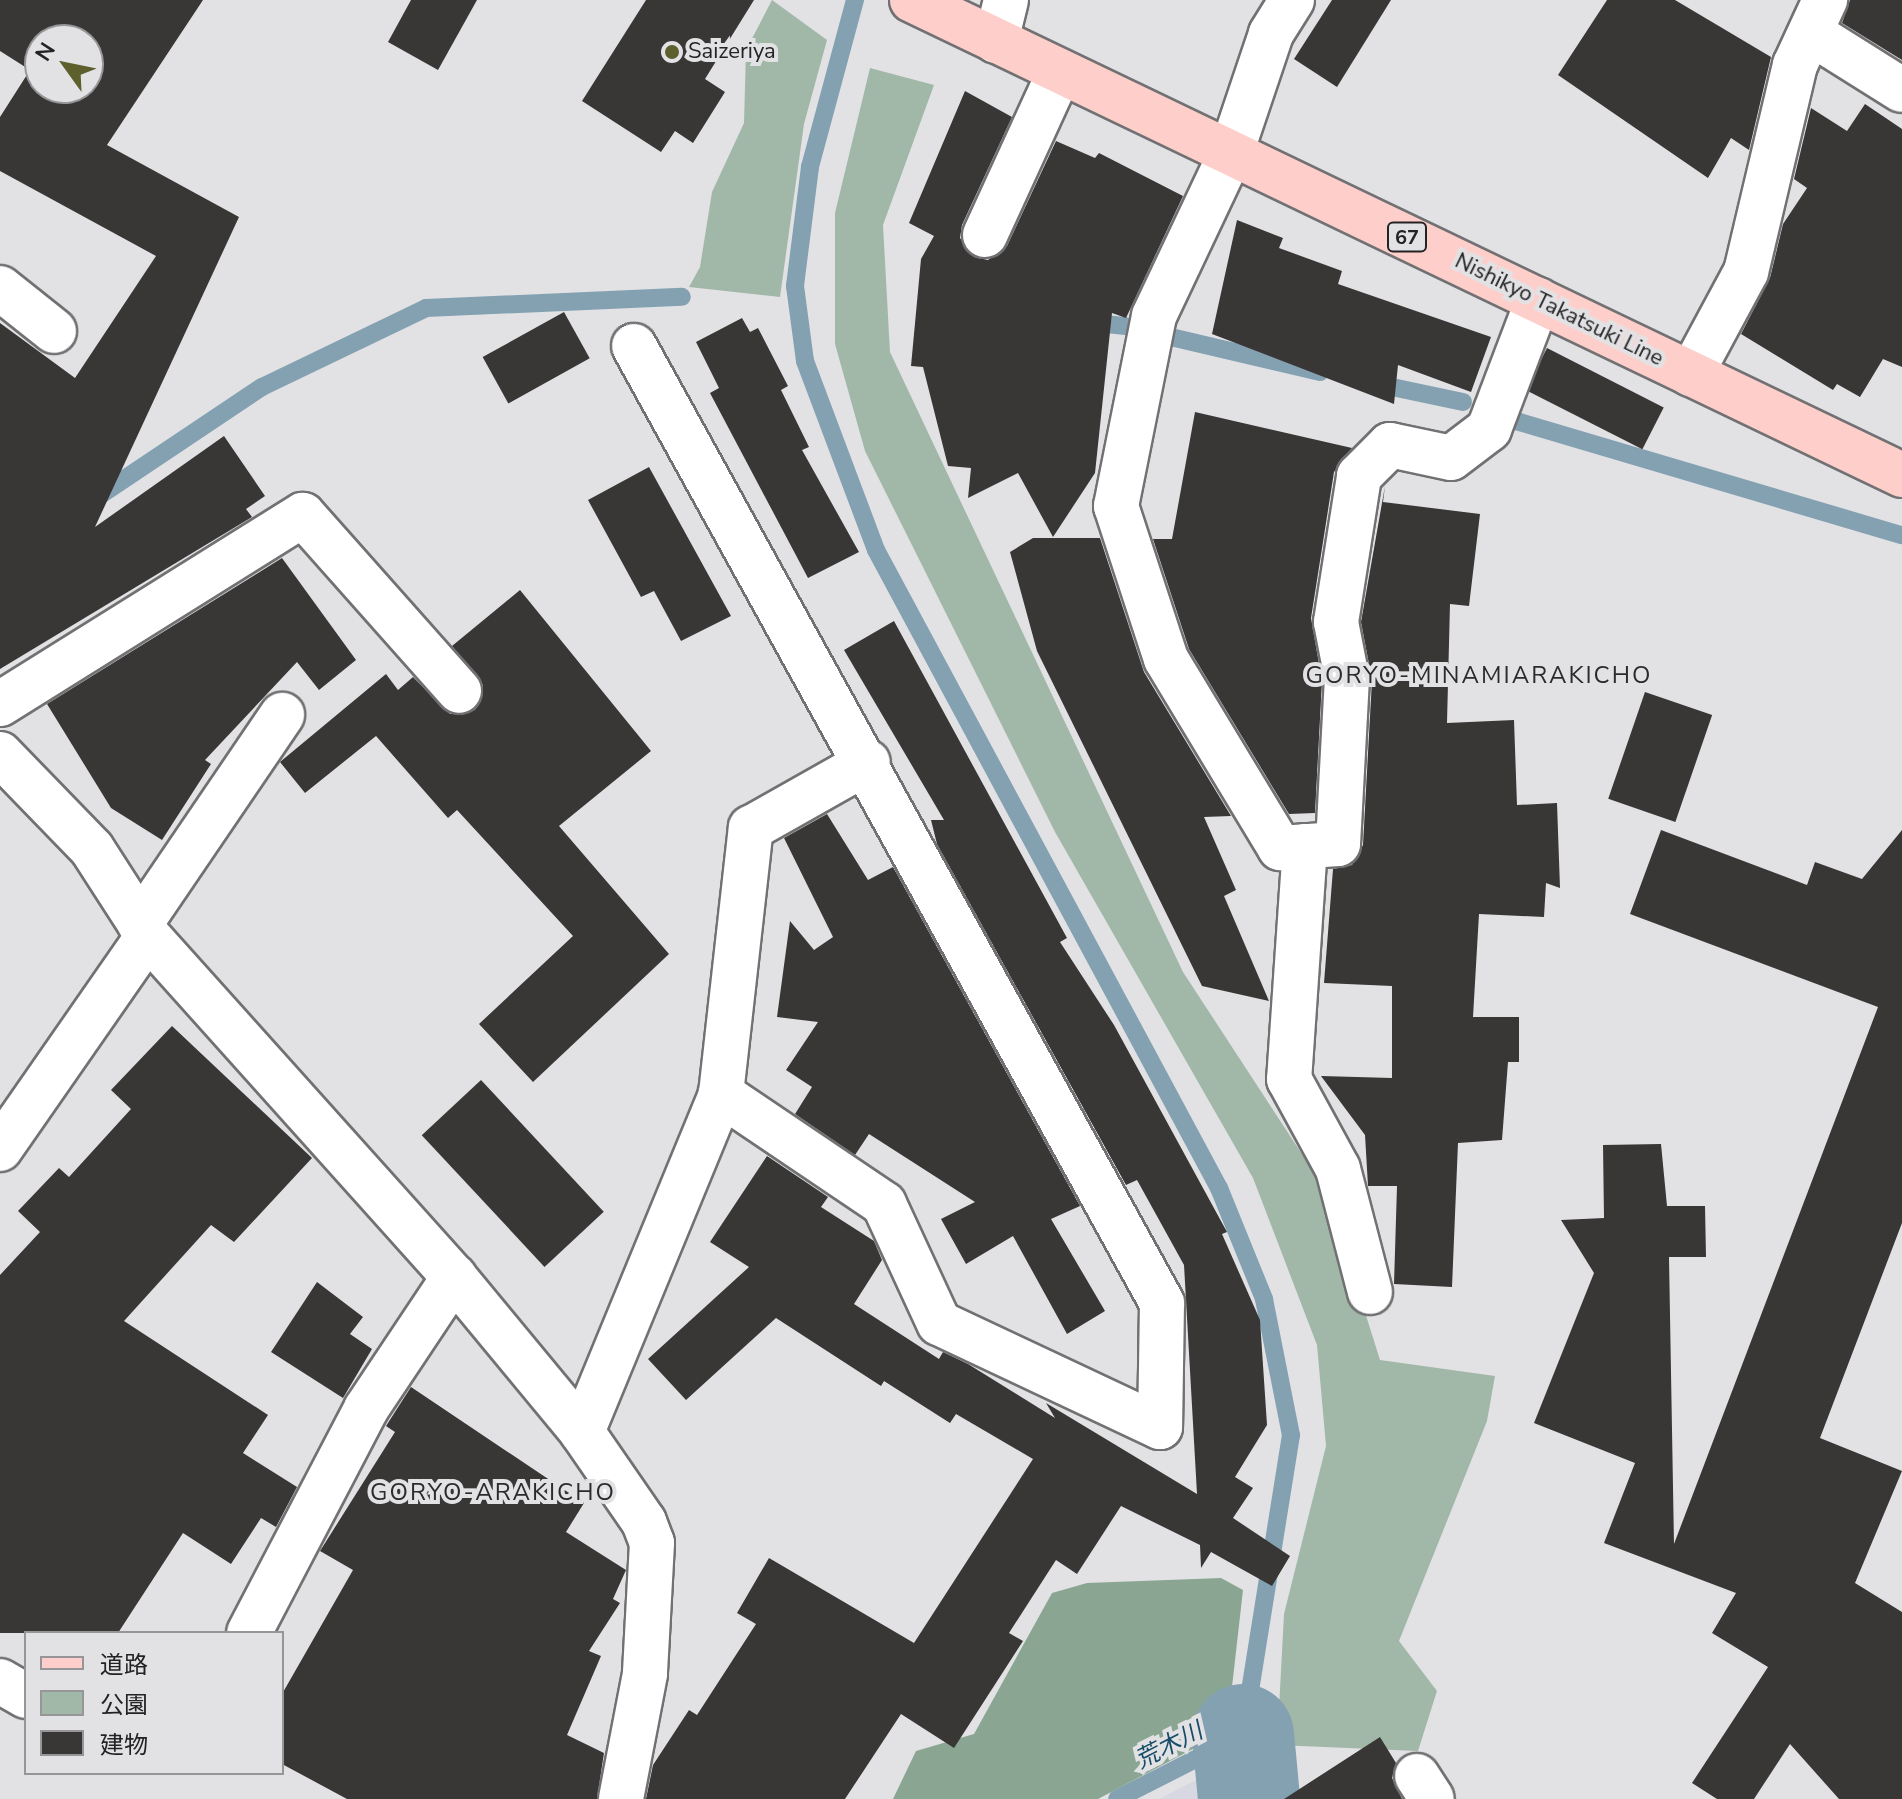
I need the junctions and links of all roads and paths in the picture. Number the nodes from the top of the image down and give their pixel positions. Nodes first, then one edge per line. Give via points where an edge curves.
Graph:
1 (912, 0) edge
2 (1292, 0) edge
3 (1818, 16) edge
4 (1001, 20) edge
5 (1059, 73) junction
6 (1902, 90) edge
7 (1231, 153) junction
8 (985, 235) dead end
9 (0, 288) edge
10 (1538, 300) junction
11 (54, 331) dead end
12 (634, 346) dead end
13 (1691, 374) junction
14 (1902, 475) edge
15 (459, 691) dead end
16 (0, 704) edge
17 (282, 715) dead end
18 (0, 754) edge
19 (868, 762) junction
20 (1305, 846) junction
21 (144, 930) junction
22 (721, 1094) junction
23 (0, 1149) edge
24 (454, 1277) junction
25 (1370, 1292) dead end
26 (582, 1432) junction
27 (250, 1631) edge
28 (0, 1681) edge
29 (24, 1695) edge
30 (621, 1799) edge

1 - 4 main road, Nishikyo Takatsuki Line / 67
2 - 7 street via 1271,34
3 - 6 street
3 - 13 street via 1795,65 1746,272
4 - 5 main road, Nishikyo Takatsuki Line / 67
5 - 7 main road, Nishikyo Takatsuki Line / 67
5 - 8 street
7 - 10 main road, Nishikyo Takatsuki Line / 67
7 - 20 street via 1154,316 1116,506 1166,659 1280,848
9 - 11 street
10 - 13 main road, Nishikyo Takatsuki Line / 67
10 - 20 street via 1489,429 1451,458 1390,445 1359,476 1336,622 1347,679 1338,844
12 - 19 street
13 - 14 main road, Nishikyo Takatsuki Line / 67
15 - 16 street via 303,515
17 - 21 street
18 - 21 street via 92,849
19 - 22 street via 751,828
19 - 22 street via 1162,1303 1160,1427 939,1323 884,1204
20 - 25 street via 1289,1079 1338,1169
21 - 23 street
21 - 24 street
22 - 26 street
24 - 26 street
24 - 27 street via 366,1409
26 - 30 street via 652,1543 645,1674
28 - 29 street

